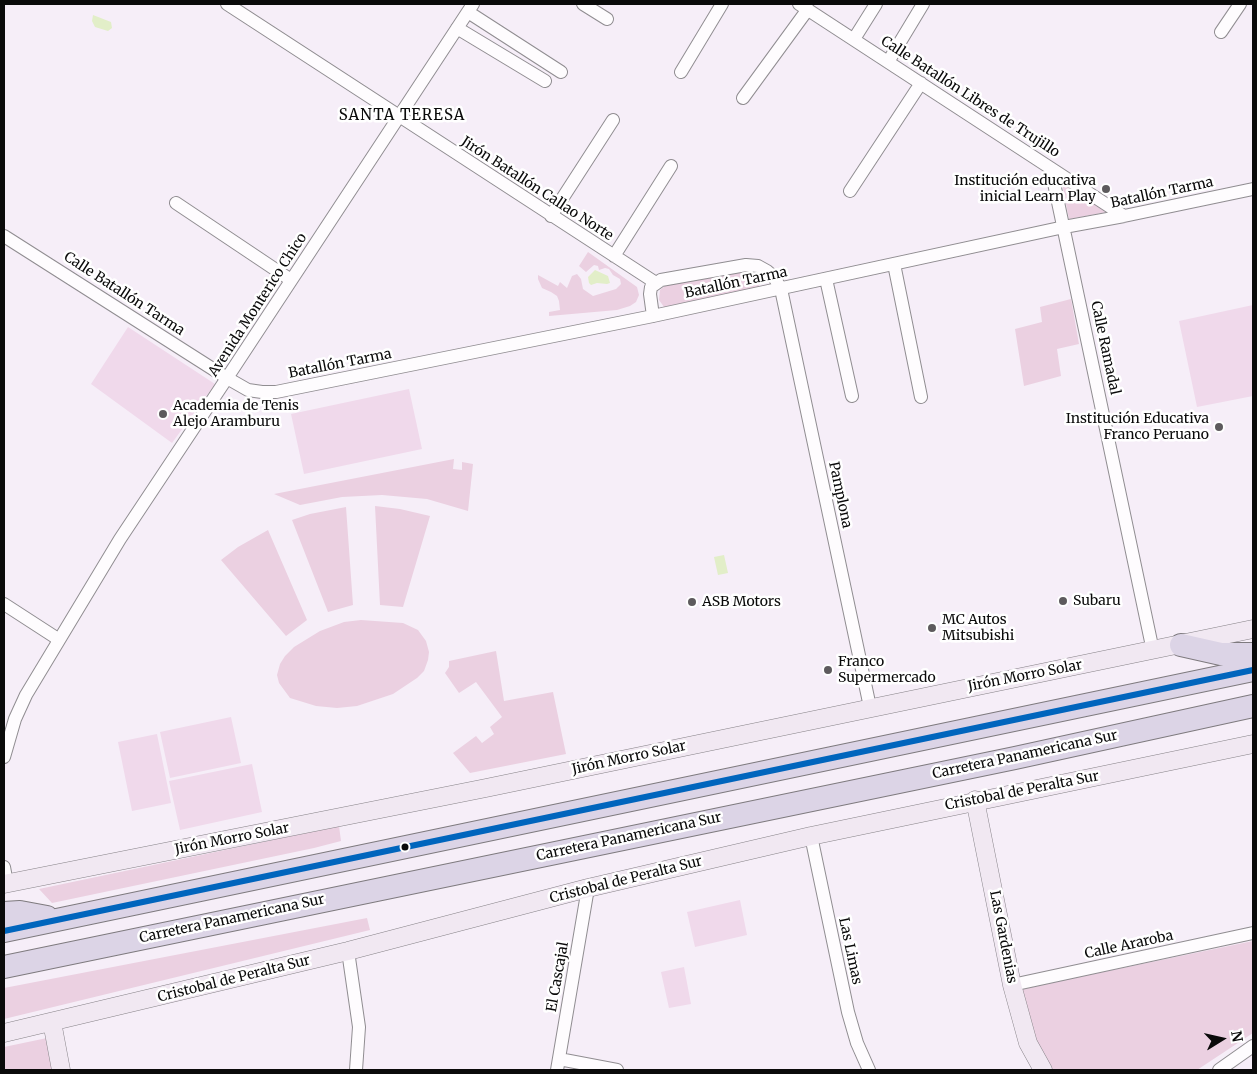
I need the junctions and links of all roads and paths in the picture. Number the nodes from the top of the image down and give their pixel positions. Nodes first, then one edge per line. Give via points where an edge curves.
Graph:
1 (227, 4) edge
2 (583, 4) edge
3 (722, 4) edge
4 (876, 4) edge
5 (924, 4) edge
6 (1240, 4) edge
7 (804, 7) edge
8 (471, 8) edge
9 (607, 19) dead end
10 (457, 28) junction
11 (1221, 32) dead end
12 (854, 39) junction
13 (888, 62) junction
14 (560, 72) dead end
15 (681, 72) dead end
16 (545, 81) dead end
17 (921, 84) junction
18 (743, 98) dead end
19 (398, 117) junction
20 (613, 120) dead end
21 (671, 166) dead end
22 (1051, 169) junction
23 (1253, 189) edge
24 (850, 191) dead end
25 (176, 203) dead end
26 (551, 216) junction
27 (1124, 216) junction
28 (1064, 227) junction
29 (4, 236) edge
30 (614, 256) junction
31 (894, 264) junction
32 (826, 279) junction
33 (292, 280) junction
34 (656, 283) junction
35 (781, 289) junction
36 (653, 316) junction
37 (228, 378) junction
38 (852, 396) dead end
39 (921, 397) dead end
40 (4, 604) edge
41 (1253, 629) edge
42 (58, 639) junction
43 (1181, 645) junction
44 (1152, 651) junction
45 (1253, 654) edge
46 (1253, 670) edge
47 (1253, 706) edge
48 (870, 707) junction
49 (9, 717) edge
50 (1253, 744) edge
51 (4, 757) edge
52 (975, 800) junction
53 (811, 836) junction
54 (5, 878) edge
55 (588, 888) junction
56 (4, 914) edge
57 (58, 920) junction
58 (4, 931) edge
59 (1253, 934) edge
60 (348, 951) junction
61 (4, 967) edge
62 (1012, 985) junction
63 (52, 1022) junction
64 (4, 1033) edge
65 (1253, 1046) edge
66 (558, 1065) edge
67 (61, 1070) edge
68 (356, 1070) edge
69 (617, 1070) edge
70 (867, 1070) edge
71 (1042, 1070) edge
72 (1219, 1070) edge

1 - 19 street, Jirón Batallón Callao Norte
2 - 9 street
3 - 15 street
4 - 12 street
5 - 13 street
6 - 11 street
7 - 12 street, Calle Batallón Libres de Trujillo
7 - 18 street
8 - 10 street, Avenida Monterico Chico
8 - 14 street
10 - 16 street
10 - 19 street, Avenida Monterico Chico
12 - 13 street, Calle Batallón Libres de Trujillo
13 - 17 street, Calle Batallón Libres de Trujillo
17 - 22 street, Calle Batallón Libres de Trujillo
17 - 24 street
19 - 26 street, Jirón Batallón Callao Norte
19 - 33 street, Avenida Monterico Chico
20 - 26 street
21 - 30 street
22 - 27 street, Calle Batallón Libres de Trujillo
22 - 28 street, Calle Ramadal
23 - 27 street, Batallón Tarma
25 - 33 street
26 - 30 street, Jirón Batallón Callao Norte
27 - 28 street, Batallón Tarma
28 - 31 street, Batallón Tarma
28 - 44 street, Calle Ramadal
29 - 37 street, Calle Batallón Tarma
30 - 34 street, Jirón Batallón Callao Norte
31 - 32 street, Batallón Tarma
31 - 39 street
32 - 35 street, Batallón Tarma
32 - 38 street
33 - 37 street, Avenida Monterico Chico
34 - 35 street via 746,264 767,271
34 - 36 street via 650,294
35 - 36 street, Batallón Tarma
35 - 48 street, Pamplona
36 - 37 street, Batallón Tarma via 276,392 248,390
37 - 42 street, Avenida Monterico Chico via 120,539
40 - 42 street
41 - 43 street, Jirón Morro Solar
42 - 49 street, Avenida Monterico Chico via 26,695
43 - 44 street, Jirón Morro Solar
43 - 45 highway via 1221,654
44 - 48 street, Jirón Morro Solar
46 - 57 highway
47 - 61 highway, Carretera Panamericana Sur
48 - 54 street, Jirón Morro Solar via 466,792
49 - 51 street, Avenida Monterico Chico
50 - 52 street, Cristobal de Peralta Sur
52 - 53 street, Cristobal de Peralta Sur
52 - 62 street, Las Gardenias
53 - 55 street, Cristobal de Peralta Sur
53 - 70 street, Las Limas via 848,1012
55 - 60 street, Cristobal de Peralta Sur
55 - 66 street, El Cascajal
56 - 57 highway via 20,912
57 - 58 highway
59 - 62 street, Calle Araroba
60 - 63 street, Cristobal de Peralta Sur
60 - 68 street via 360,1027
62 - 71 street, Las Gardenias via 1028,1043
63 - 64 street, Cristobal de Peralta Sur
63 - 67 street
65 - 72 street
66 - 69 street

